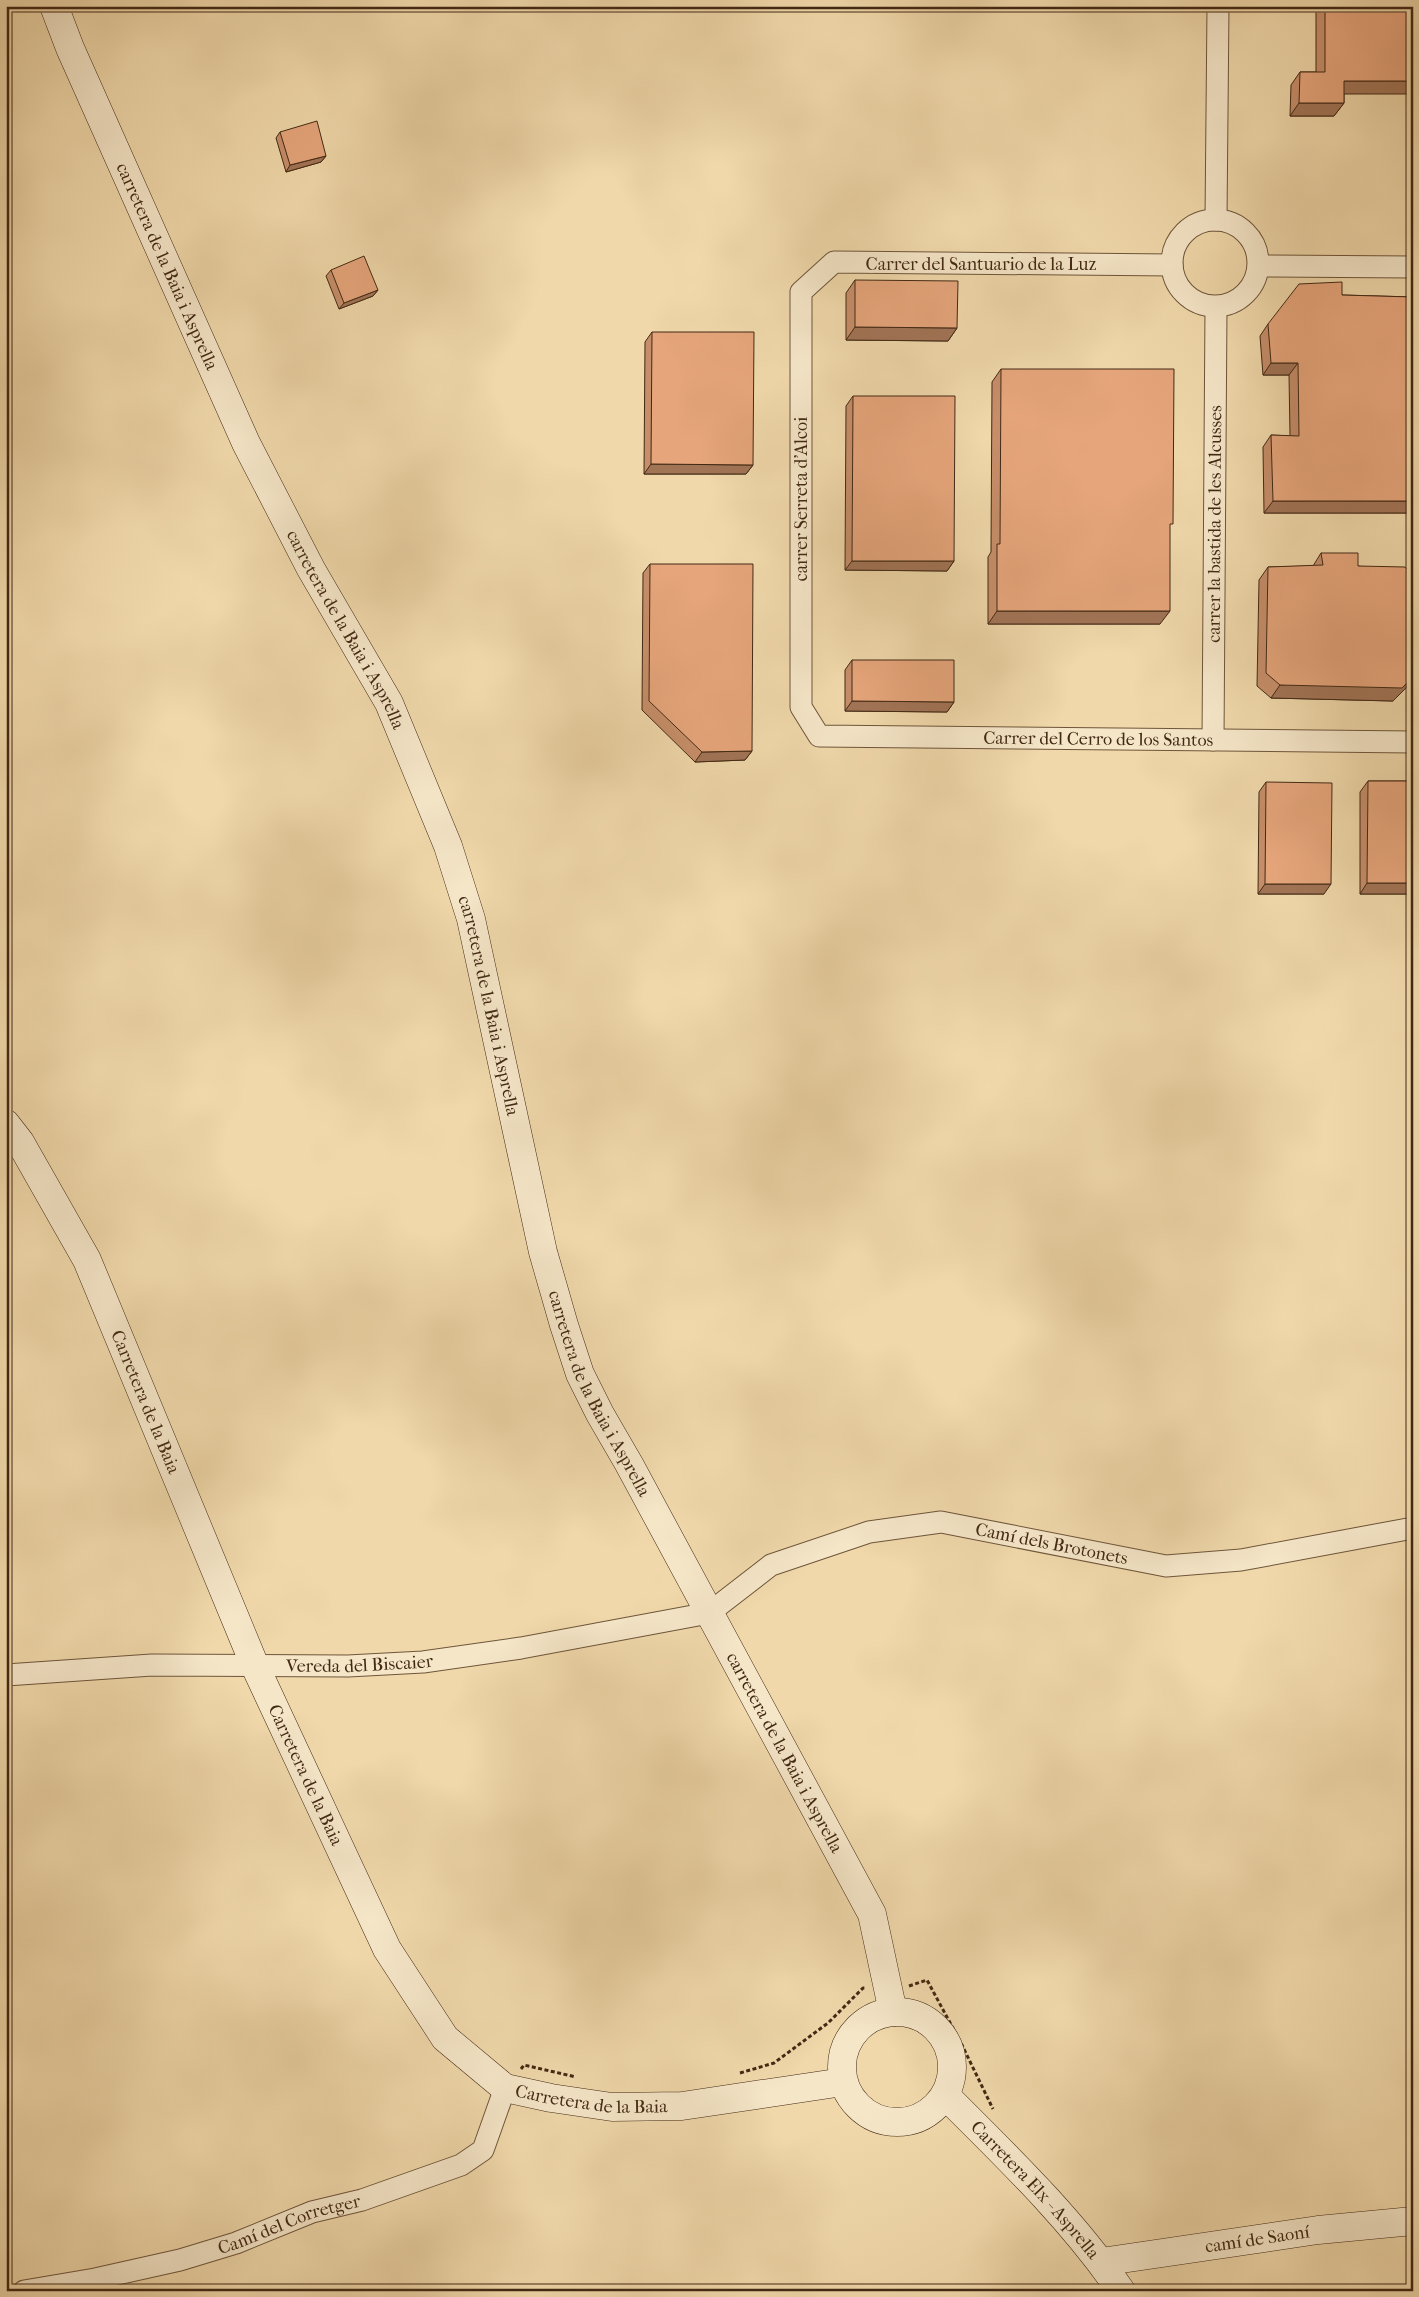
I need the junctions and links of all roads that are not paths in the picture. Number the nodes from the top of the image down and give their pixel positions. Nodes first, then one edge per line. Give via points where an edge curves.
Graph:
1 (54, 6) edge
2 (1218, 6) edge
3 (1216, 220) junction
4 (1172, 265) junction
5 (1259, 266) junction
6 (1413, 267) edge
7 (801, 292) joint
8 (1216, 307) junction
9 (801, 706) joint
10 (1213, 740) junction
11 (1413, 742) edge
12 (6, 1124) edge
13 (1413, 1528) edge
14 (709, 1613) junction
15 (255, 1666) junction
16 (6, 1675) edge
17 (881, 1996) junction
18 (843, 2082) junction
19 (505, 2088) junction
20 (945, 2094) junction
21 (1413, 2221) edge
22 (1101, 2262) junction
23 (24, 2291) edge
24 (1121, 2291) edge

1 - 14 main road, carretera de la Baia i Asprella via 246,443 311,569 390,703 428,795 471,919 543,1252 580,1374
2 - 3 street
3 - 4 street via 1198,224 1184,233 1174,248
3 - 5 street via 1231,222 1244,230 1255,245
4 - 7 street, Carrer del Santuario de la Luz via 834,262
4 - 8 street via 1175,281 1187,296 1200,304
5 - 6 street
5 - 8 street via 1252,287 1235,302
7 - 9 street, carrer Serreta d'Alcoi
8 - 10 street, carrer la bastida de les Alcusses
9 - 10 street, Carrer del Cerro de los Santos via 819,736
10 - 11 street, Carrer del Cerro de los Santos
12 - 15 main road, Carretera de la Baia via 20,1142 87,1260
13 - 14 street, Camí dels Brotonets via 1241,1560 1166,1566 941,1522 869,1532 771,1565
14 - 15 street, Vereda del Biscaier via 521,1648 423,1662
14 - 17 main road, carretera de la Baia i Asprella via 872,1914
15 - 16 street, Vereda del Biscaier via 152,1665
15 - 19 main road, Carretera de la Baia via 386,1949 445,2038
17 - 18 main road via 873,2017 859,2027 842,2055
17 - 20 main road via 905,2013 933,2025 945,2040 952,2060 952,2077
18 - 19 main road, Carretera de la Baia via 682,2106 612,2107
18 - 20 main road via 852,2101 860,2109 887,2122 921,2118 935,2108
19 - 23 street, Camí del Corretger via 483,2150 461,2164 362,2200 312,2212 236,2243 180,2260 96,2280
20 - 22 main road, Carretera Elx - Asprella via 1036,2186
21 - 22 main road, camí de Saoní via 1318,2230
22 - 24 main road, Carretera Elx - Asprella

